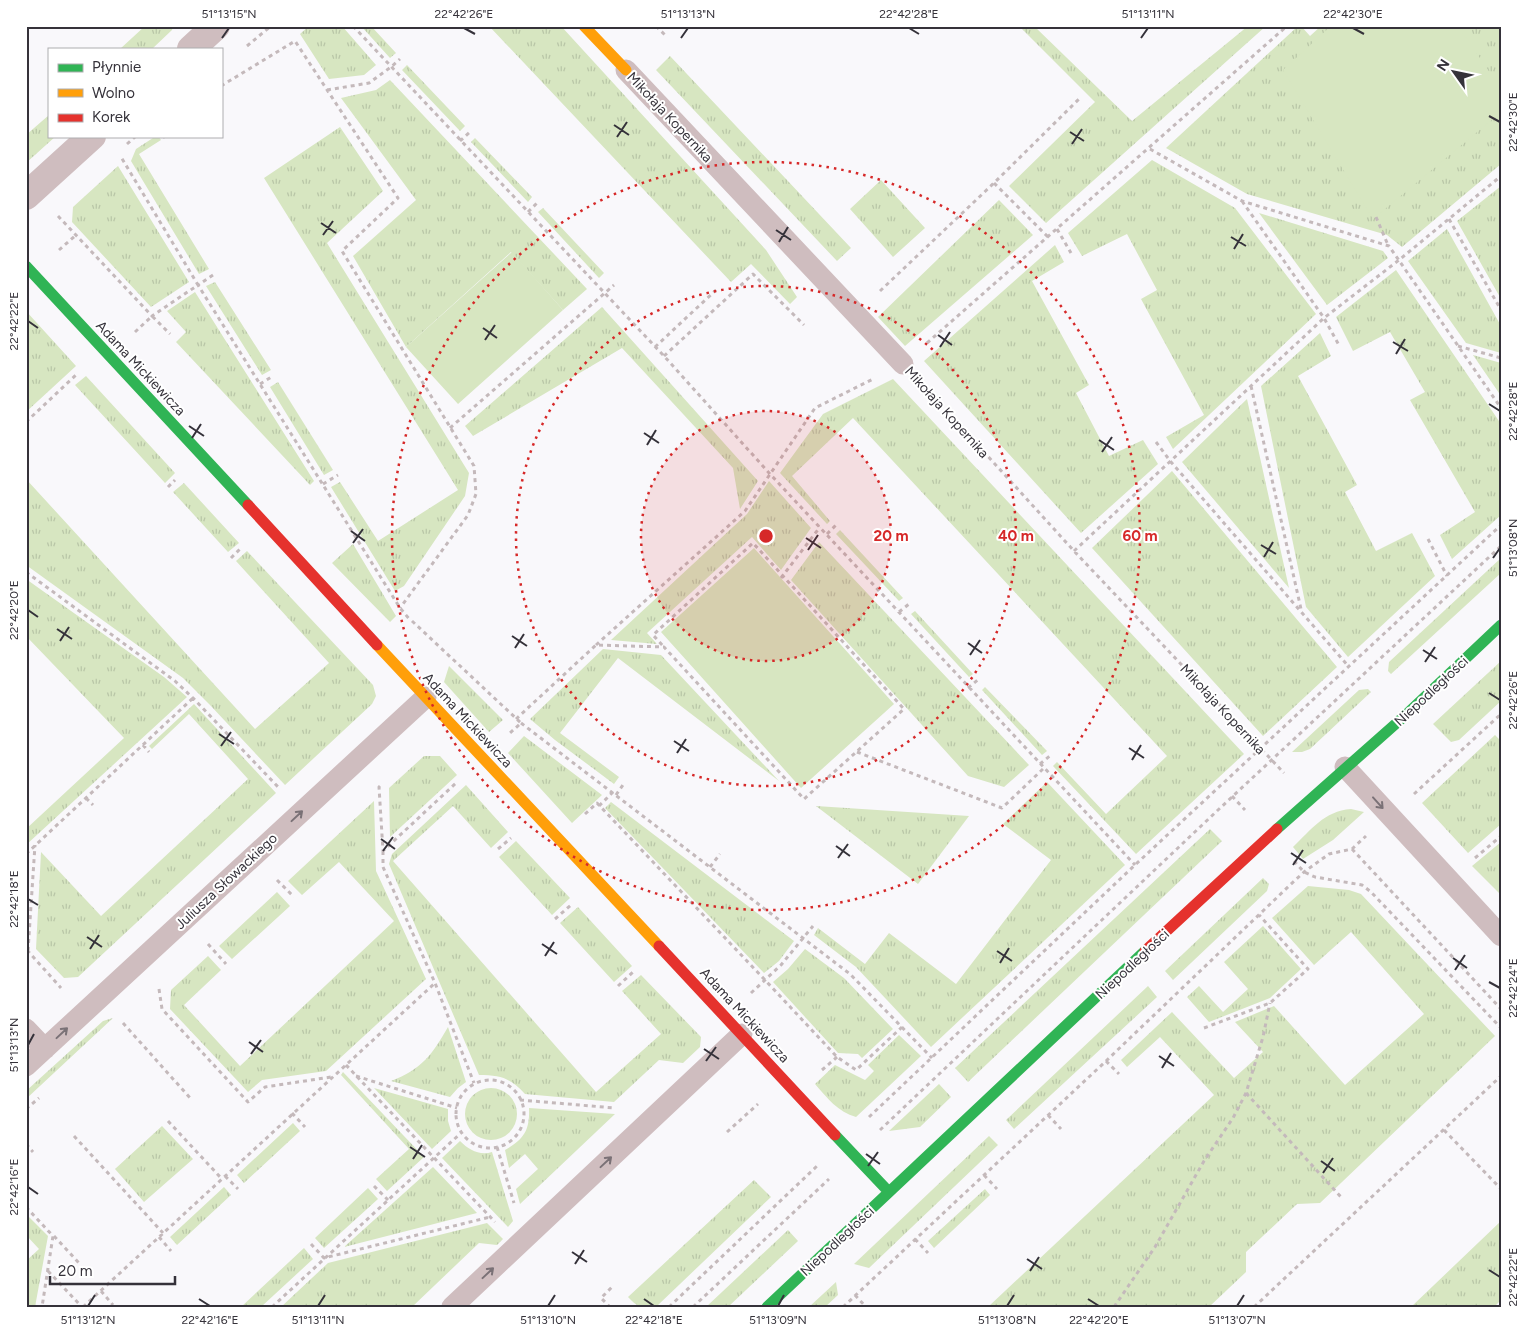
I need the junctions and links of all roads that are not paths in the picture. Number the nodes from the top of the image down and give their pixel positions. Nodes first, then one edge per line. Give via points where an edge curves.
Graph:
1 (216, 26) edge
2 (584, 26) edge
3 (192, 48) edge
4 (626, 70) joint
5 (90, 138) edge
6 (26, 196) edge
7 (26, 266) edge
8 (903, 364) road end
9 (1501, 625) edge
10 (426, 697) junction
11 (1345, 767) junction
12 (1501, 936) edge
13 (26, 1029) edge
14 (742, 1034) junction
15 (45, 1049) junction
16 (26, 1066) edge
17 (889, 1192) junction
18 (452, 1307) edge
19 (767, 1307) edge

1 - 3 street
2 - 4 street, Mikołaja Kopernika
4 - 8 lane, Mikołaja Kopernika
5 - 6 street
7 - 10 street, Adama Mickiewicza
9 - 11 street, Niepodległości
10 - 14 street, Adama Mickiewicza
15 -> 10 lane, Juliusza Słowackiego
11 -> 12 lane
11 - 17 street, Niepodległości
13 - 15 lane
14 - 17 street, Adama Mickiewicza
18 -> 14 lane via 512,1240
15 - 16 lane, Juliusza Słowackiego
17 - 19 street, Niepodległości

